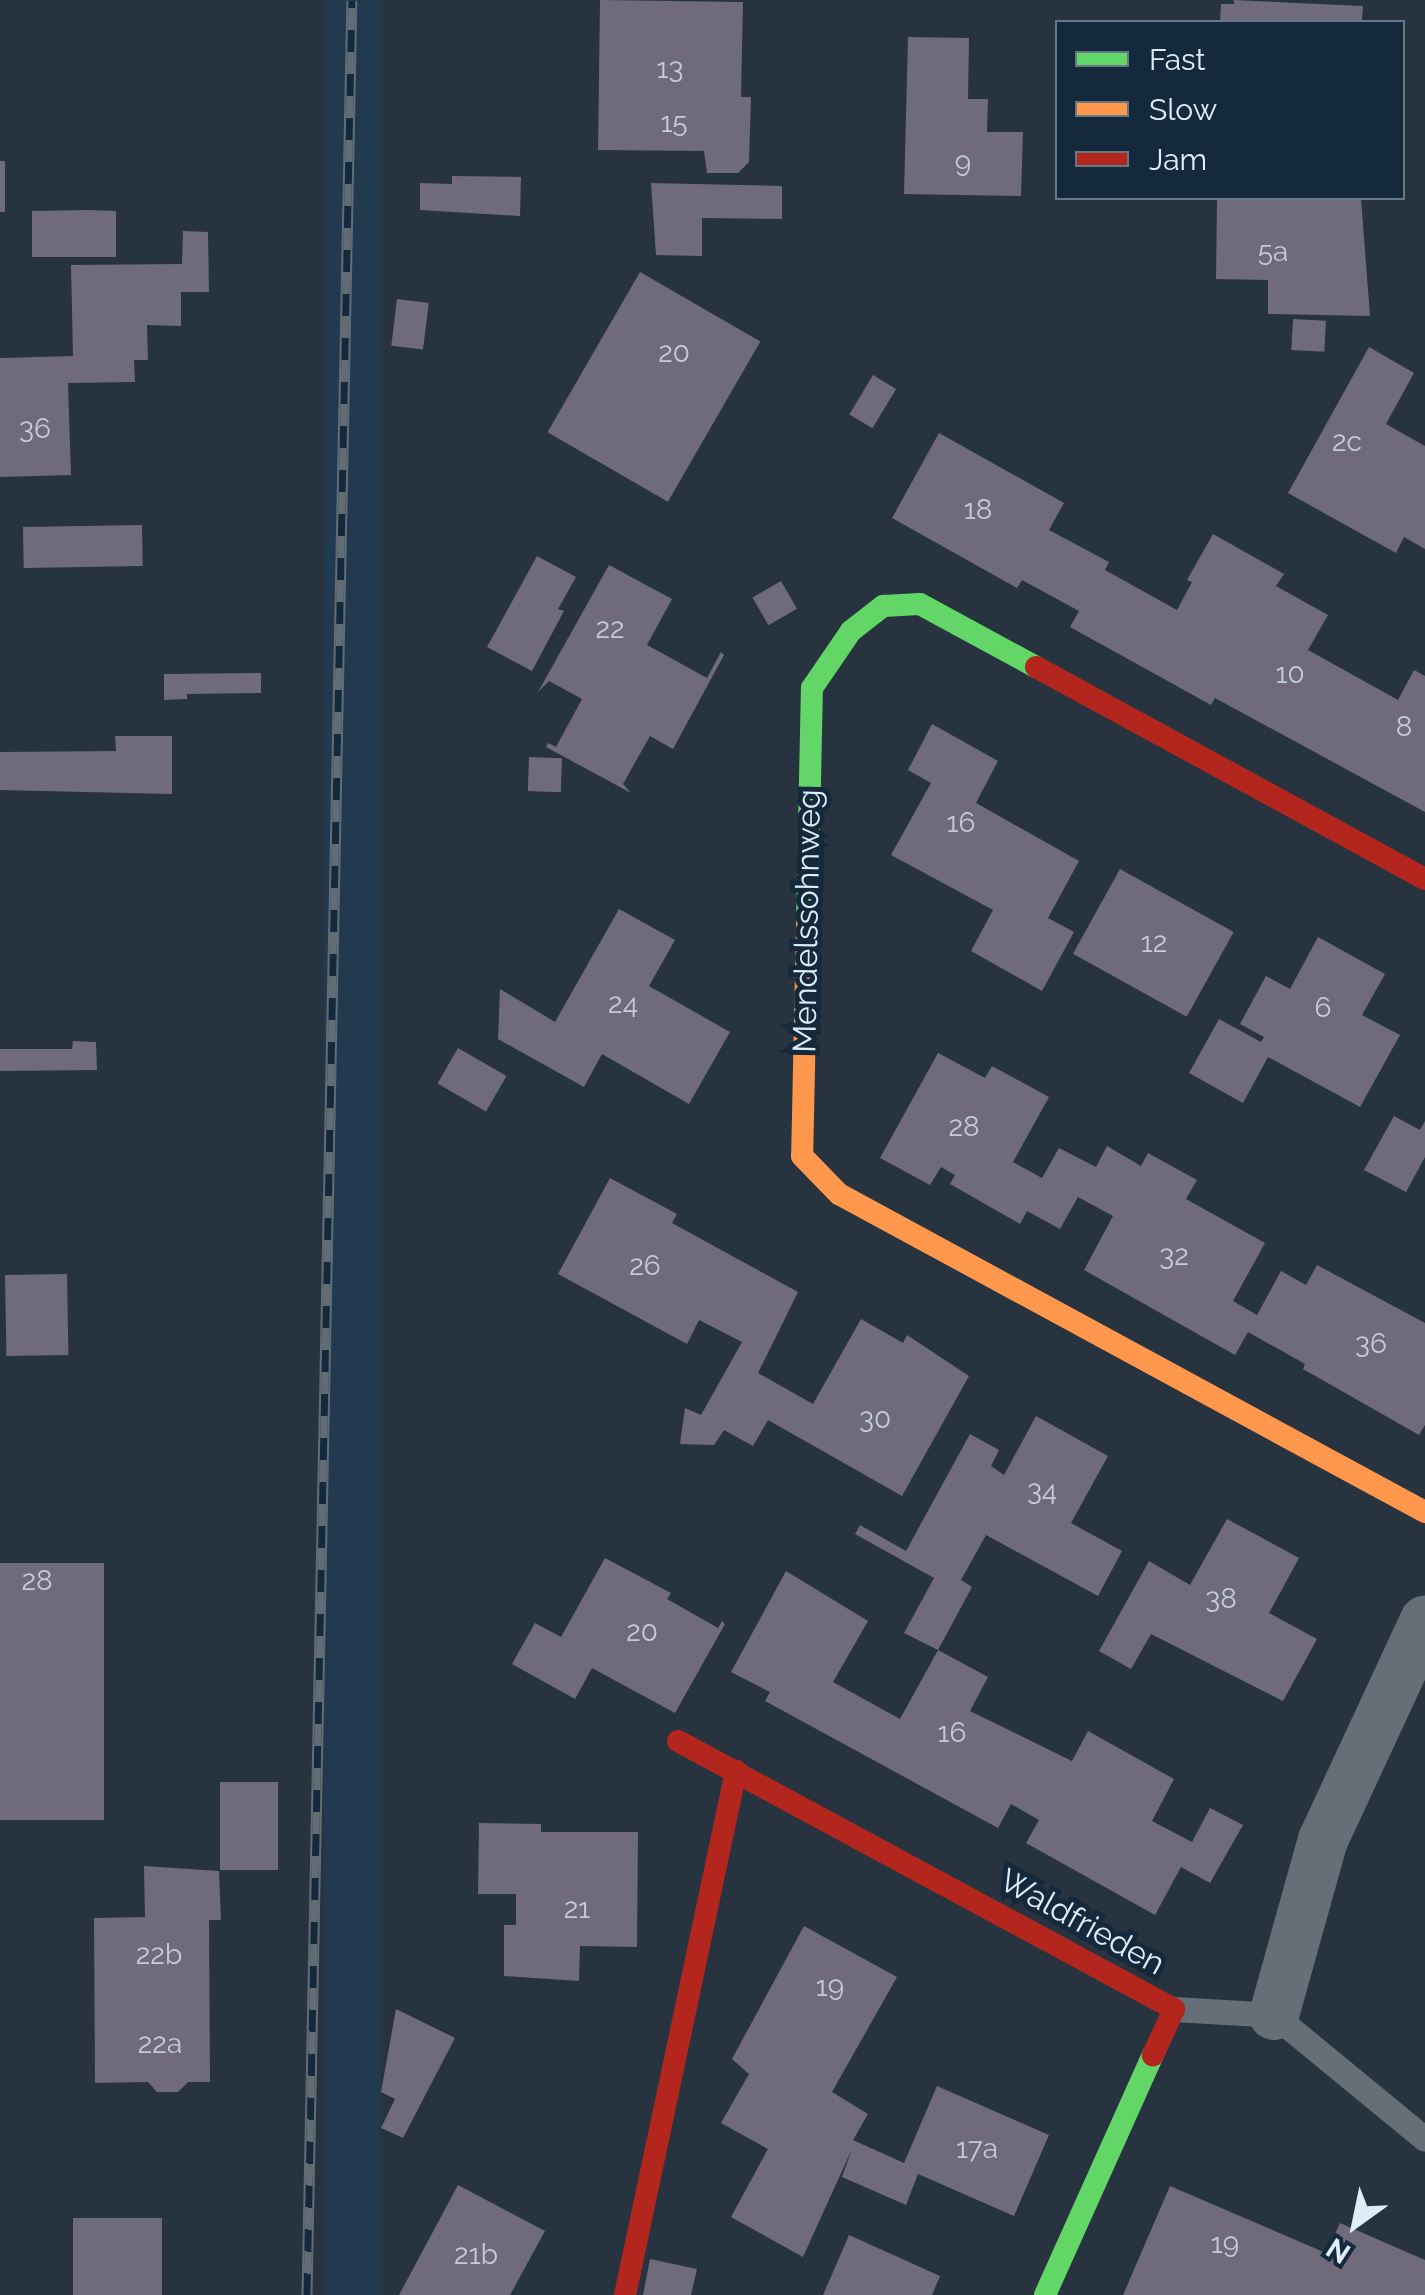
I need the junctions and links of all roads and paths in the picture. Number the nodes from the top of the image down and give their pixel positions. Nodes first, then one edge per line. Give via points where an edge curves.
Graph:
1 (1425, 878) edge
2 (1425, 1512) edge
3 (1425, 1620) edge
4 (678, 1741) dead end
5 (736, 1772) junction
6 (1174, 2010) junction
7 (1274, 2015) junction
8 (1425, 2139) edge
9 (626, 2295) edge
10 (1044, 2295) edge

1 - 2 street, Mendelssohnweg via 920,604 884,606 851,631 812,688 802,1156 840,1194
3 - 7 street via 1322,1840
4 - 5 street, Waldfrieden
5 - 6 street, Waldfrieden
5 - 9 street
6 - 7 lane
6 - 10 street, Waldfrieden
7 - 8 lane

